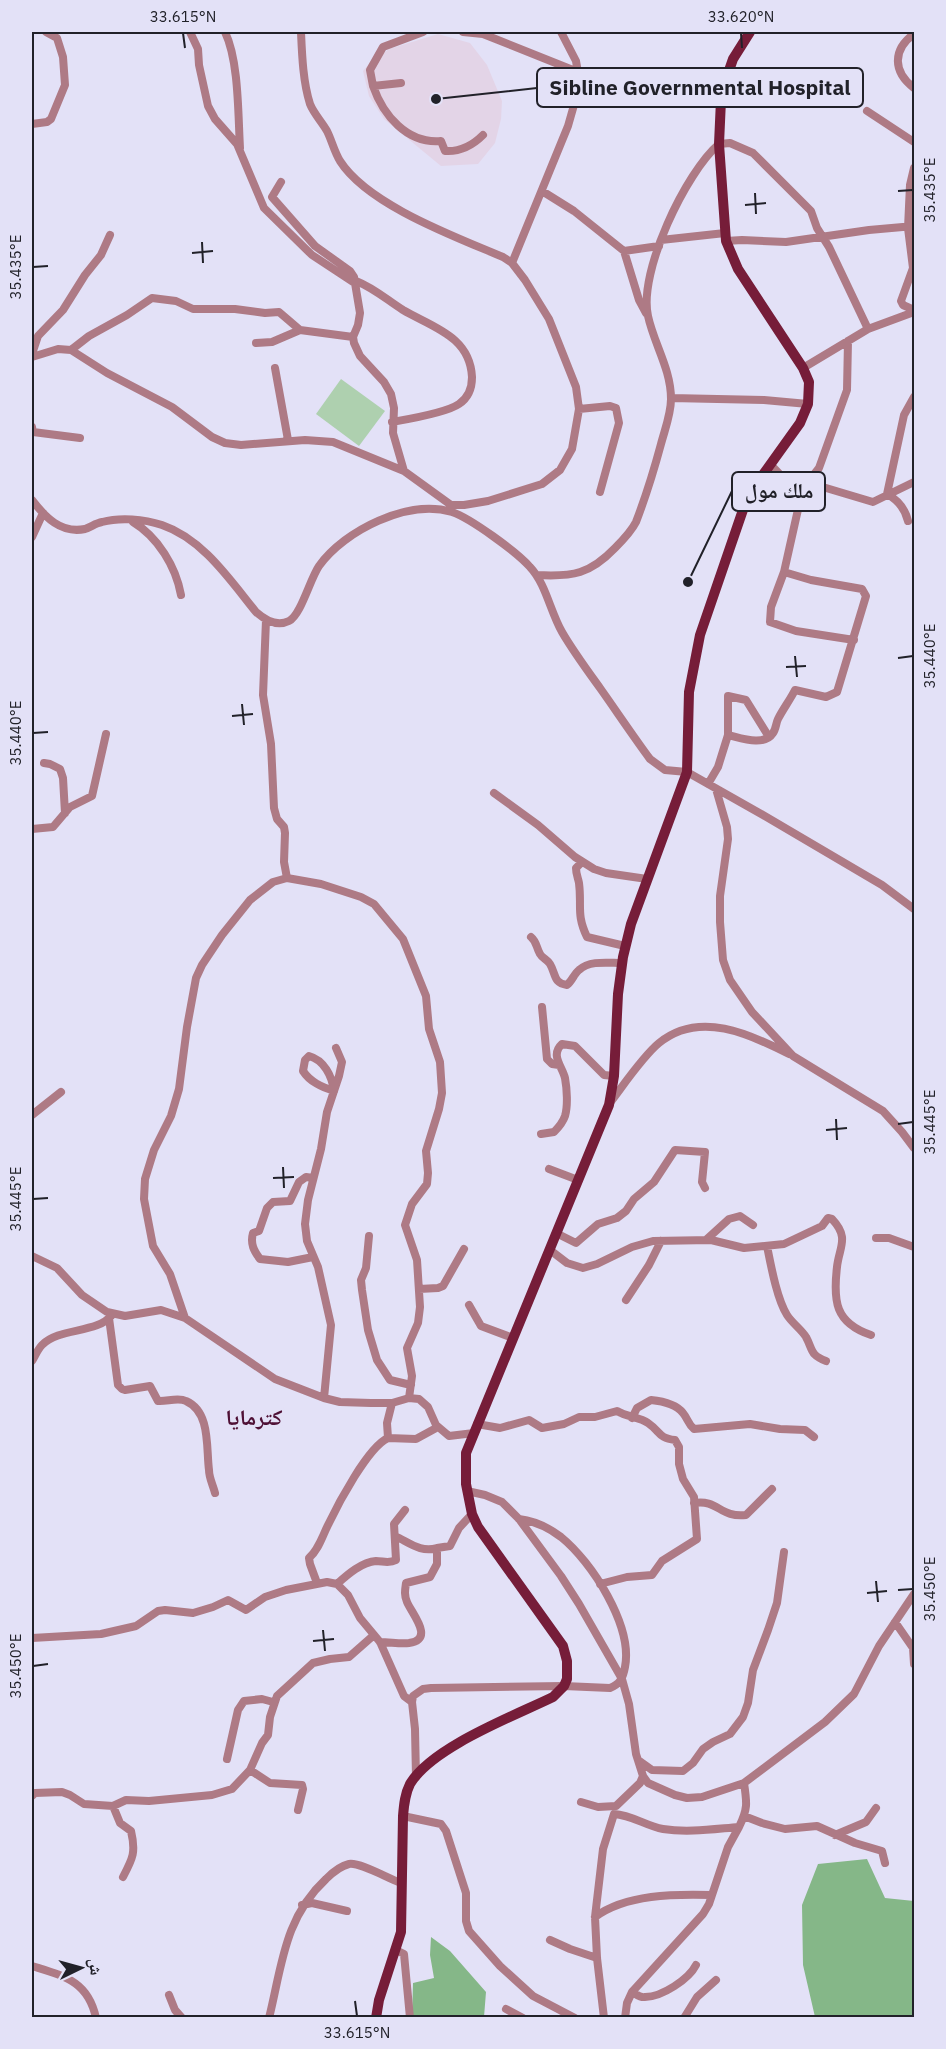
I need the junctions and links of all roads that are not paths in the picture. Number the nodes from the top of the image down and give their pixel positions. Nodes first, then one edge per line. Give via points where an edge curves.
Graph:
1 (46, 32) edge
2 (190, 32) edge
3 (225, 32) edge
4 (301, 32) edge
5 (423, 32) edge
6 (463, 32) edge
7 (561, 32) edge
8 (750, 32) edge
9 (915, 34) edge
10 (580, 74) junction
11 (401, 83) dead end
12 (724, 85) junction
13 (373, 86) junction
14 (915, 88) edge
15 (867, 111) dead end
16 (32, 124) edge
17 (483, 135) dead end
18 (915, 142) edge
19 (719, 144) junction
20 (240, 148) junction
21 (915, 168) edge
22 (281, 182) dead end
23 (542, 191) junction
24 (911, 227) edge
25 (110, 235) dead end
26 (726, 237) junction
27 (824, 238) junction
28 (660, 243) junction
29 (624, 251) junction
30 (512, 263) junction
31 (914, 269) edge
32 (356, 283) junction
33 (915, 311) edge
34 (648, 316) junction
35 (868, 329) junction
36 (300, 330) junction
37 (353, 337) junction
38 (848, 341) junction
39 (256, 343) dead end
40 (71, 350) junction
41 (32, 355) edge
42 (274, 368) dead end
43 (803, 368) junction
44 (915, 397) edge
45 (671, 398) junction
46 (808, 404) junction
47 (579, 409) junction
48 (392, 422) junction
49 (32, 427) edge
50 (80, 438) dead end
51 (288, 440) junction
52 (771, 465) junction
53 (404, 471) junction
54 (806, 482) junction
55 (915, 482) edge
56 (794, 491) junction
57 (600, 492) dead end
58 (887, 494) junction
59 (32, 500) edge
60 (454, 509) junction
61 (43, 513) junction
62 (130, 520) junction
63 (908, 521) dead end
64 (32, 537) edge
65 (784, 572) junction
66 (537, 575) junction
67 (181, 595) dead end
68 (266, 620) junction
69 (854, 640) junction
70 (106, 734) dead end
71 (728, 735) junction
72 (769, 737) junction
73 (44, 763) dead end
74 (687, 772) junction
75 (712, 786) junction
76 (494, 793) dead end
77 (65, 813) junction
78 (32, 829) edge
79 (582, 862) junction
80 (287, 878) junction
81 (647, 879) junction
82 (915, 909) edge
83 (531, 937) dead end
84 (625, 946) junction
85 (622, 963) junction
86 (542, 1007) dead end
87 (336, 1048) dead end
88 (793, 1056) junction
89 (559, 1065) junction
90 (614, 1076) junction
91 (61, 1092) dead end
92 (609, 1105) junction
93 (32, 1115) edge
94 (541, 1134) dead end
95 (915, 1148) edge
96 (549, 1170) dead end
97 (313, 1178) junction
98 (578, 1180) junction
99 (705, 1188) dead end
100 (753, 1225) dead end
101 (556, 1233) junction
102 (369, 1236) dead end
103 (876, 1238) dead end
104 (707, 1239) junction
105 (661, 1241) junction
106 (767, 1246) junction
107 (915, 1247) edge
108 (464, 1249) dead end
109 (550, 1250) junction
110 (32, 1256) edge
111 (314, 1257) junction
112 (419, 1289) junction
113 (626, 1300) dead end
114 (469, 1305) dead end
115 (111, 1316) junction
116 (185, 1318) junction
117 (871, 1335) dead end
118 (513, 1338) junction
119 (32, 1361) edge
120 (826, 1361) dead end
121 (411, 1385) junction
122 (324, 1398) junction
123 (409, 1398) junction
124 (392, 1402) junction
125 (632, 1418) junction
126 (438, 1427) junction
127 (475, 1428) junction
128 (388, 1437) junction
129 (814, 1437) dead end
130 (772, 1489) dead end
131 (467, 1491) junction
132 (215, 1493) dead end
133 (694, 1503) junction
134 (405, 1510) dead end
135 (472, 1514) junction
136 (519, 1519) junction
137 (395, 1536) junction
138 (437, 1548) junction
139 (784, 1552) dead end
140 (318, 1583) junction
141 (337, 1584) junction
142 (600, 1584) junction
143 (915, 1594) edge
144 (895, 1622) junction
145 (32, 1638) edge
146 (377, 1638) junction
147 (915, 1664) edge
148 (622, 1678) junction
149 (564, 1686) junction
150 (273, 1702) junction
151 (412, 1702) junction
152 (227, 1759) dead end
153 (638, 1760) junction
154 (250, 1770) junction
155 (643, 1776) junction
156 (416, 1777) junction
157 (744, 1783) junction
158 (32, 1796) edge
159 (581, 1802) dead end
160 (113, 1806) junction
161 (876, 1808) dead end
162 (298, 1810) dead end
163 (404, 1816) junction
164 (744, 1816) junction
165 (739, 1827) junction
166 (835, 1834) junction
167 (885, 1863) dead end
168 (123, 1877) dead end
169 (401, 1883) junction
170 (711, 1895) junction
171 (302, 1905) junction
172 (347, 1911) dead end
173 (595, 1917) junction
174 (550, 1940) dead end
175 (396, 1950) junction
176 (597, 1958) junction
177 (696, 1965) dead end
178 (32, 1966) edge
179 (716, 1980) dead end
180 (632, 1992) junction
181 (169, 1995) dead end
182 (506, 2009) dead end
183 (569, 2016) edge
184 (96, 2018) edge
185 (182, 2018) edge
186 (269, 2018) edge
187 (376, 2018) edge
188 (410, 2018) edge
189 (523, 2018) edge
190 (604, 2018) edge
191 (625, 2018) edge
192 (684, 2018) edge

1 - 16 street via 57,38 65,85 51,118
2 - 20 street via 198,49 208,106
3 - 20 street via 234,64
4 - 30 street via 311,106 340,162 365,188 404,212
5 - 13 street via 383,47 370,70
6 - 10 street via 492,38
7 - 10 street
8 - 12 main road via 736,52
9 - 14 street via 897,58 903,78
10 - 12 street via 606,82
10 - 23 street via 568,126
11 - 13 street
12 - 19 main road
13 - 17 street via 396,125 419,138 441,141 445,151 460,150
15 - 18 street
19 - 26 main road
19 - 27 street via 730,143 753,153 812,211
19 - 28 street via 696,171
20 - 32 street via 259,198 269,213 312,255
21 - 24 street via 910,185
22 - 32 street via 272,197 308,239 350,271
23 - 29 street
23 - 30 street
24 - 27 street
24 - 31 street
25 - 41 street via 63,310 38,336
26 - 27 street via 786,242
26 - 28 street
26 - 43 main road via 738,269
27 - 35 street
28 - 29 street
28 - 34 street via 648,283
29 - 34 street
30 - 47 street via 542,304 558,337 576,387
31 - 33 street via 901,301
32 - 37 street via 359,321
32 - 48 street via 370,287 446,332 463,349 470,367 471,388 459,405
33 - 35 street
34 - 45 street via 666,367
35 - 38 street
36 - 37 street
36 - 39 street via 272,342
36 - 40 street via 279,312 193,309 156,298
37 - 48 street via 360,356 391,394
38 - 43 street
38 - 54 street via 844,403 819,468
40 - 41 street
40 - 51 street via 172,407 219,441 241,444
42 - 51 street
43 - 46 main road via 809,382
44 - 58 street via 904,414
45 - 46 street
45 - 66 street via 654,468 632,529 604,560 584,572
46 - 52 main road via 800,423
47 - 57 street via 610,406 616,408 619,416
47 - 60 street via 573,449 553,477 505,497
48 - 53 street
49 - 50 street via 36,434
51 - 53 street via 333,442
52 - 56 street
52 - 74 main road via 745,504 700,635 689,692
53 - 60 street
54 - 56 street
54 - 58 street via 868,502
55 - 58 street
56 - 65 street via 798,510
58 - 63 street via 899,502
59 - 61 street
60 - 66 street via 522,559
60 - 68 street via 411,511 367,527 324,561 312,577 294,618 284,623
61 - 62 street via 56,525 75,530 101,522
61 - 64 street
62 - 67 street via 163,552
62 - 68 street via 161,525 193,543
65 - 69 street via 862,589 866,596
65 - 69 street via 771,607 770,622 796,631
66 - 74 street via 562,632 650,759 665,770
68 - 80 street via 263,695 271,744 274,808 285,833
69 - 72 street via 837,692 826,697 795,690
70 - 77 street via 93,794
71 - 72 street via 748,740
71 - 72 street via 730,695 746,700
71 - 75 street
73 - 77 street via 60,769
74 - 75 street
74 - 81 main road
75 - 82 street via 874,880
75 - 88 street via 728,839 720,896 726,970 752,1012
76 - 79 street
77 - 78 street via 49,829
79 - 81 street via 599,871
79 - 84 street via 576,874 579,918 587,937
80 - 112 street via 321,884 374,904 403,939 423,986 429,1029 440,1062 442,1092 426,1151 428,1179 408,1212 405,1225 415,1254
80 - 116 street via 273,882 250,900 202,965 196,978 179,1089 145,1179 144,1199 153,1246 170,1274
81 - 84 main road
83 - 85 street via 557,982 562,984 567,985 577,970 591,963
84 - 85 main road
85 - 90 main road
86 - 89 street via 547,1059
87 - 97 street via 342,1062
88 - 92 street via 745,1033 692,1027 660,1042
88 - 95 street via 883,1111
89 - 90 street via 557,1048 568,1044 580,1050 604,1075
89 - 94 street via 567,1088 565,1117 554,1132
90 - 92 main road
91 - 93 street
92 - 98 main road
96 - 98 street
97 - 111 street via 305,1224
97 - 111 street via 299,1182 290,1201 273,1202 251,1239 260,1259 288,1262
98 - 101 main road
99 - 101 street via 705,1152 675,1150 654,1182 620,1215 602,1222 576,1243
100 - 104 street via 740,1216 729,1219
101 - 109 main road
102 - 121 street via 362,1280 376,1360 390,1380
103 - 107 street
104 - 105 street
104 - 106 street via 737,1247
105 - 109 street via 632,1246 583,1268 567,1263
105 - 113 street
106 - 117 street via 792,1242 832,1219 843,1245 837,1265 840,1314
106 - 120 street via 787,1316 805,1336 816,1357
108 - 112 street via 443,1286
109 - 118 main road
110 - 115 street via 57,1268 82,1295
111 - 122 street via 331,1325
112 - 121 street via 418,1323 407,1348
114 - 118 street via 481,1326
115 - 116 street via 161,1310
115 - 119 street via 102,1323 50,1340
115 - 132 street via 118,1385 125,1390 150,1386 158,1401 184,1400 194,1407 207,1432 209,1472
116 - 122 street via 275,1379
118 - 127 main road
121 - 123 street
122 - 124 street via 340,1402
123 - 124 street
123 - 126 street via 423,1402
124 - 128 street
125 - 127 street via 617,1411 540,1428 529,1419 500,1428
125 - 129 street via 638,1408 651,1400 682,1411 694,1429 750,1424 805,1430
125 - 133 street via 647,1422 664,1439 678,1444 683,1479
126 - 127 street via 449,1436
126 - 128 street via 416,1439
127 - 131 main road via 466,1453
128 - 140 street via 365,1461 309,1558
130 - 133 street via 746,1515 728,1515 708,1502
131 - 135 main road
131 - 136 street via 495,1498
133 - 142 street via 698,1535 694,1541 662,1561 652,1575
134 - 137 street via 395,1522
135 - 138 street via 450,1546
135 - 149 main road via 563,1646 568,1672
136 - 142 street via 540,1524 562,1538
136 - 148 street via 579,1604
137 - 138 street via 417,1548
137 - 141 street via 396,1560 368,1563
138 - 146 street via 430,1577 408,1581 405,1586 406,1599 420,1625 420,1638 409,1643
139 - 153 street via 777,1603 753,1670 743,1717 730,1734 704,1749 683,1771 652,1770
140 - 141 street
140 - 145 street via 272,1594 246,1610 228,1600 193,1613 158,1611 136,1626 101,1634
141 - 146 street
142 - 148 street via 617,1615 625,1643 627,1658
143 - 144 street
144 - 147 street via 913,1648
144 - 157 street via 854,1694 825,1722
146 - 150 street via 349,1657 313,1664
146 - 151 street via 404,1696
148 - 149 street via 610,1688
148 - 153 street
149 - 151 street via 431,1688 418,1692
149 - 156 main road via 553,1697 452,1747 423,1767
150 - 152 street via 244,1701 238,1710
150 - 154 street via 268,1735
151 - 156 street
153 - 155 street
154 - 160 street via 234,1787 212,1795 126,1800
154 - 162 street via 270,1783 302,1785
155 - 157 street via 664,1792 687,1798
155 - 159 street via 616,1806 598,1807
156 - 163 main road via 405,1799
157 - 164 street
158 - 160 street via 62,1792 84,1804
160 - 168 street via 134,1840 135,1856
161 - 166 street via 866,1822
163 - 169 main road
163 - 183 street via 441,1824 463,1881 469,1930 527,1990
164 - 165 street
164 - 166 street via 785,1829 814,1825
165 - 170 street
165 - 173 street via 662,1829 614,1814 603,1849
166 - 167 street via 882,1851
169 - 171 street via 347,1864 315,1889
169 - 175 main road via 401,1932
170 - 173 street via 644,1899
170 - 180 street via 703,1914
171 - 172 street via 312,1903
171 - 186 street via 277,1973
173 - 176 street
174 - 176 street
175 - 187 main road
175 - 188 street via 404,1954
176 - 190 street
177 - 180 street via 691,1975 665,1993 647,1998
178 - 184 street via 78,1985 89,1995
179 - 192 street via 697,1997
180 - 191 street
181 - 185 street
182 - 189 street

